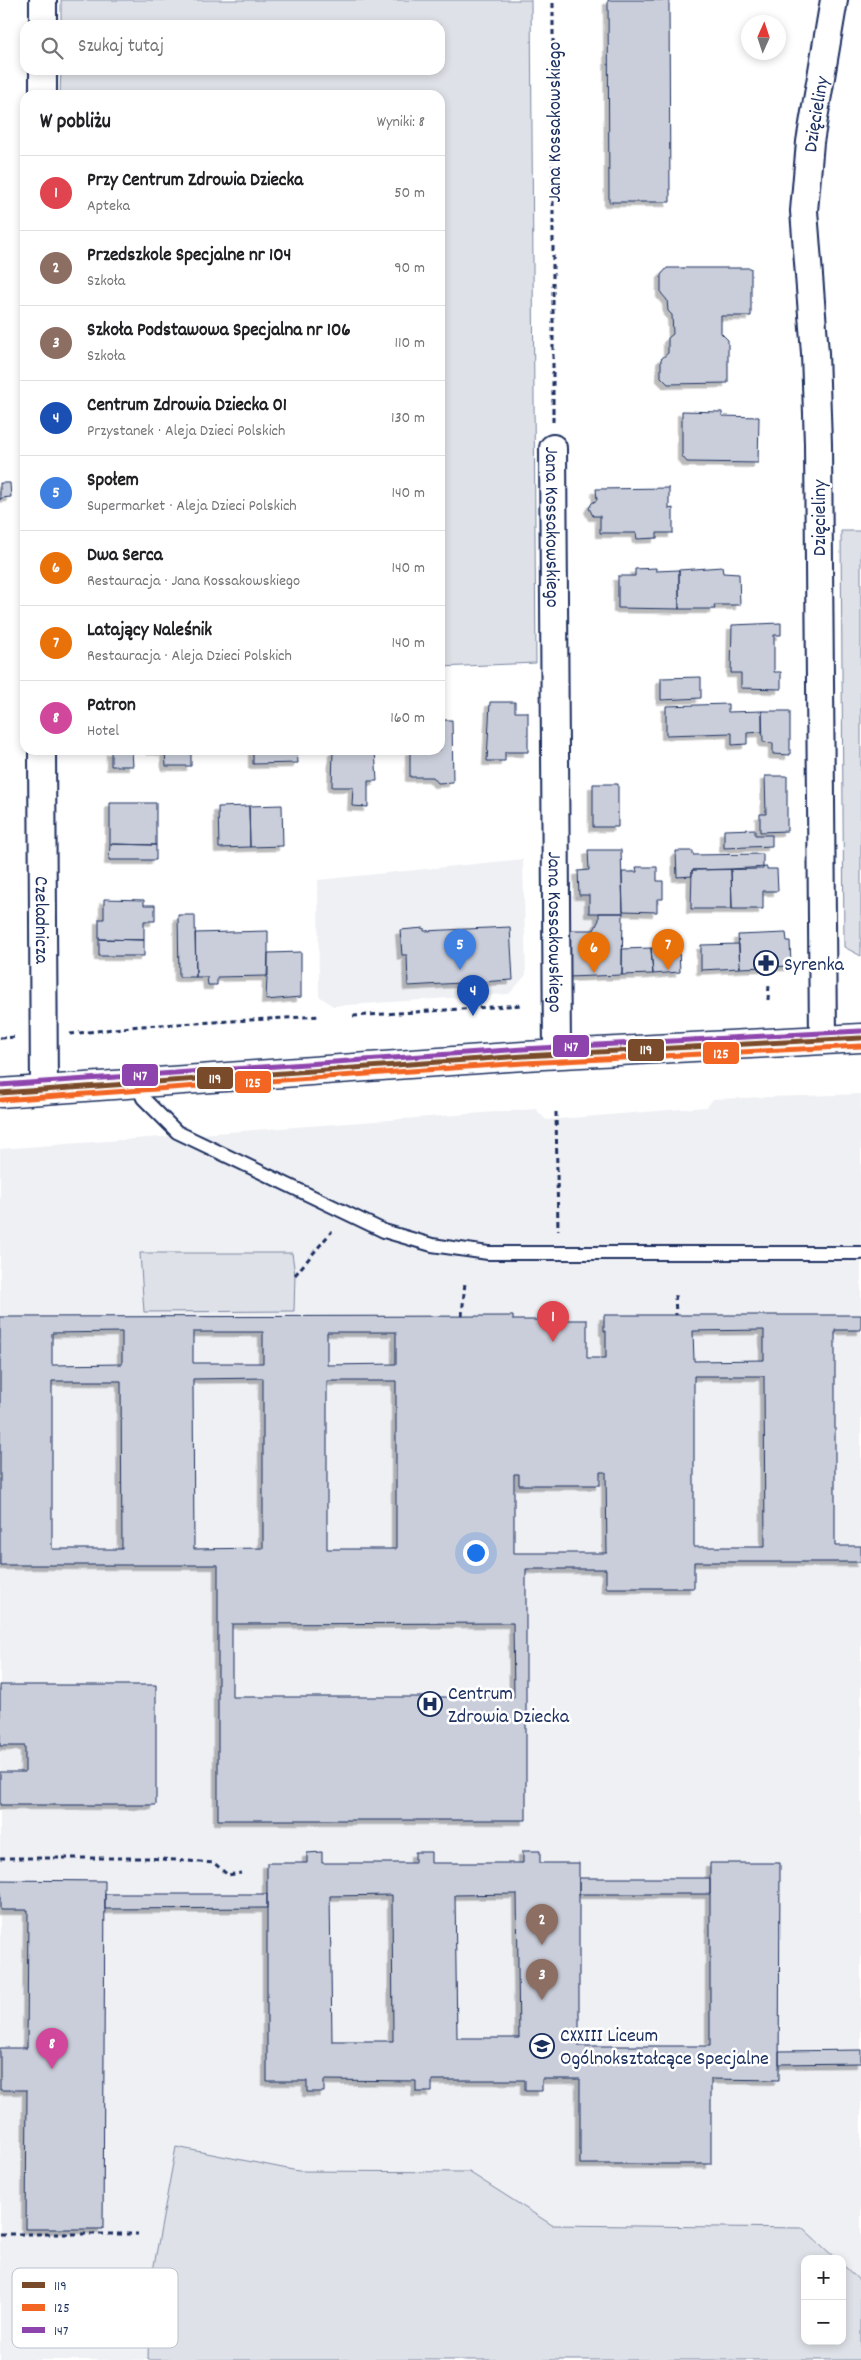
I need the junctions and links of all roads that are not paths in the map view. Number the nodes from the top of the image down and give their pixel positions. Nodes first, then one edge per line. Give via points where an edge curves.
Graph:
1 (44, 0) edge
2 (834, 0) edge
3 (44, 20) edge
4 (43, 75) edge
5 (43, 90) edge
6 (553, 448) road end
7 (42, 755) edge
8 (861, 1038) edge
9 (823, 1039) junction
10 (557, 1054) junction
11 (137, 1084) junction
12 (44, 1090) junction
13 (0, 1093) edge
14 (861, 1253) edge

1 - 3 street
2 - 9 street, Dzięcieliny via 810,142 804,211 818,444
4 - 5 street
6 - 10 street, Jana Kossakowskiego
7 - 12 street, Czeladnicza
8 - 9 street
9 - 10 street
10 - 11 street
11 - 12 street
11 - 14 lane via 143,1098 176,1132 384,1231 432,1245 488,1253
12 - 13 street

